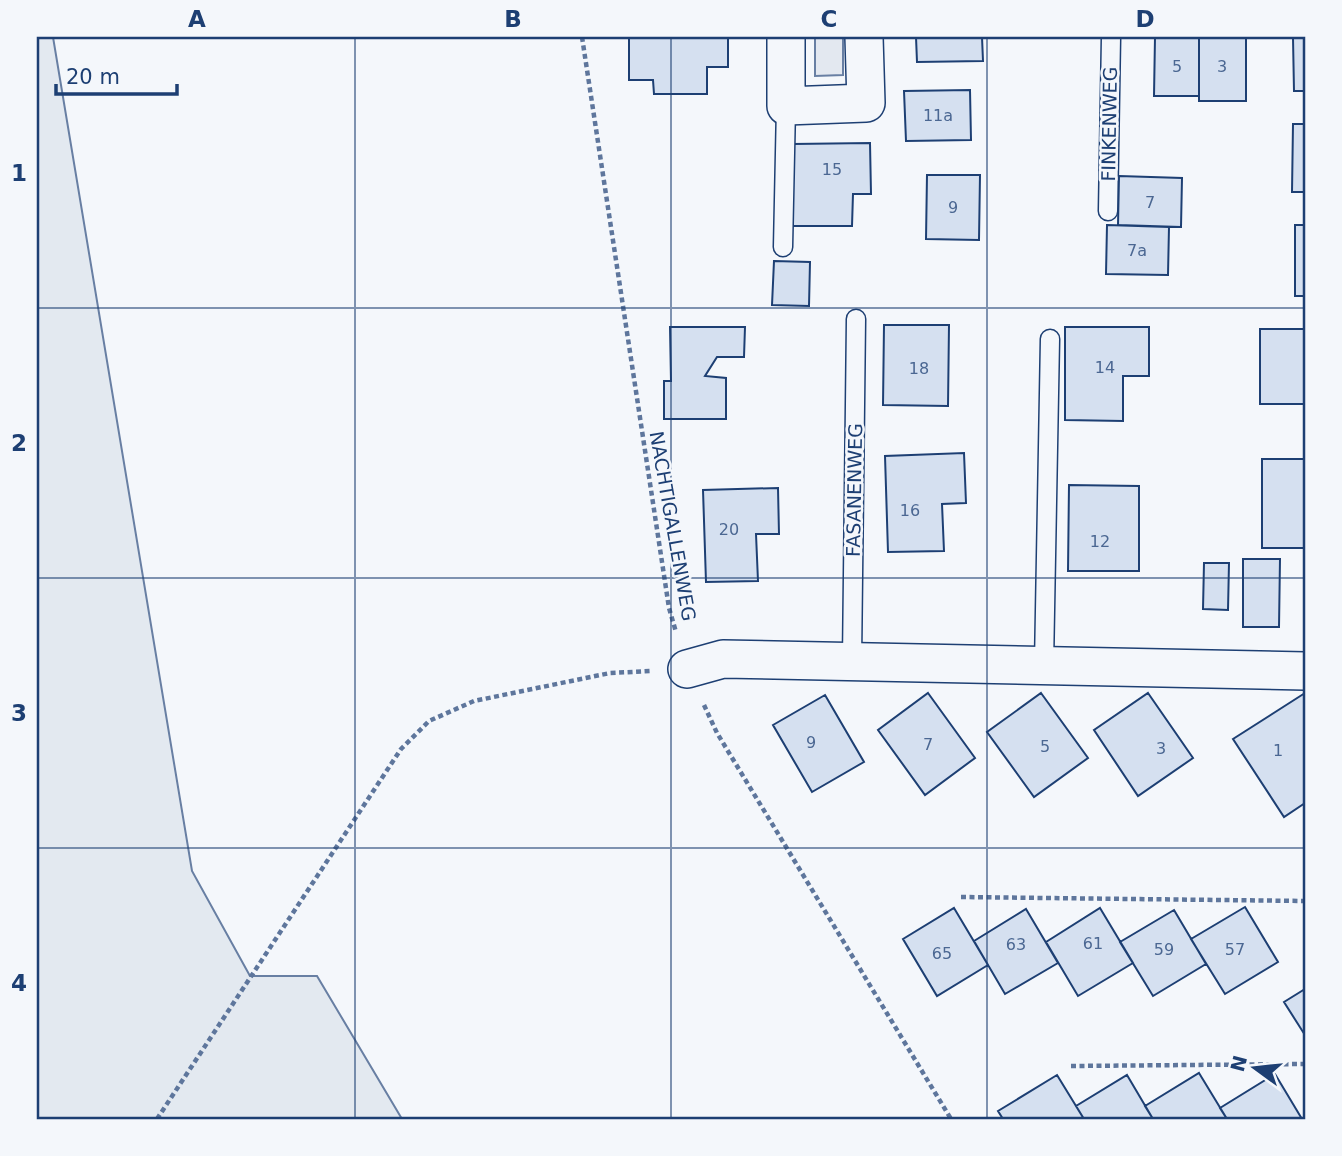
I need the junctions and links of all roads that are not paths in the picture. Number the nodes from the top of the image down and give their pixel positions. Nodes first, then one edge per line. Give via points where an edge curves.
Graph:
1 (786, 37) edge
2 (864, 37) edge
3 (1111, 37) edge
4 (786, 106) junction
5 (1108, 211) dead end
6 (783, 247) dead end
7 (856, 319) dead end
8 (1050, 339) dead end
9 (852, 661) junction
10 (1044, 665) junction
11 (687, 670) road end
12 (1305, 671) edge

1 - 4 street
2 - 4 street via 866,103
3 - 5 lane, FINKENWEG
4 - 6 lane
7 - 9 lane, FASANENWEG
8 - 10 lane
9 - 10 street
9 - 11 street via 723,659
10 - 12 street

